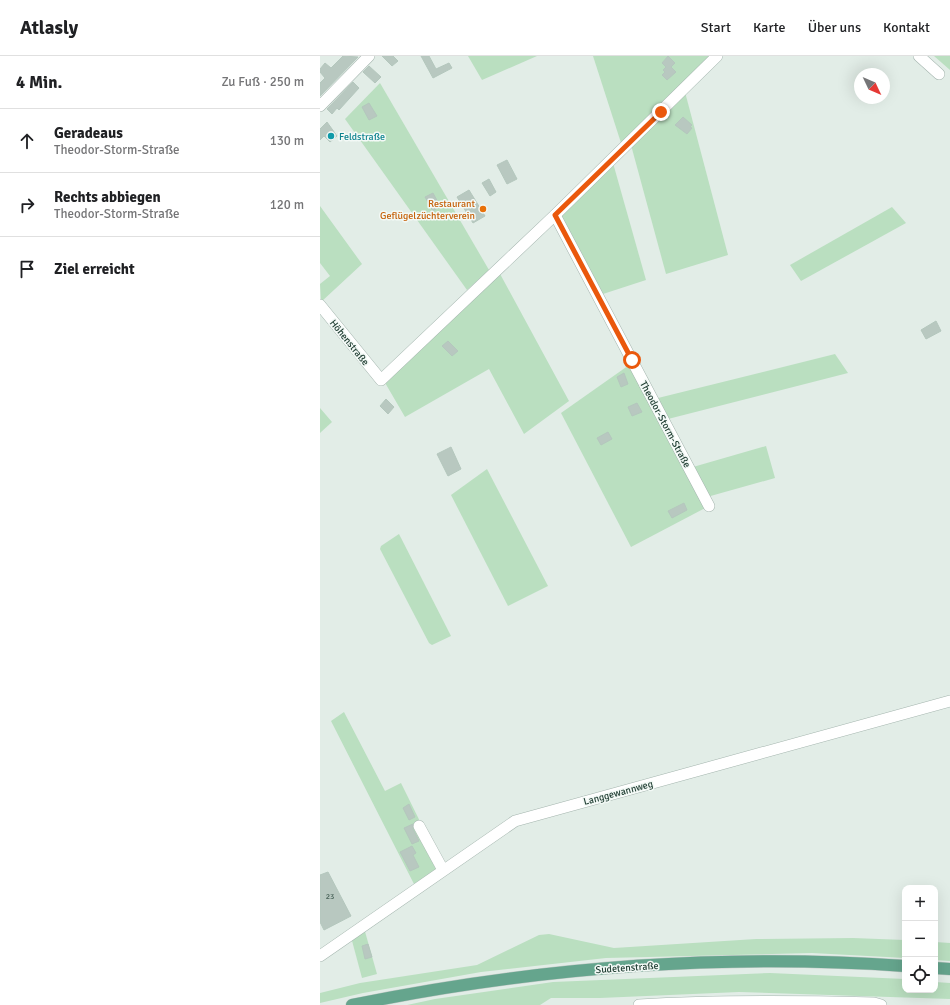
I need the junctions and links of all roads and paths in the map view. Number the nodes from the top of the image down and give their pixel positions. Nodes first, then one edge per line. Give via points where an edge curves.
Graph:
1 (369, 56) edge
2 (717, 56) edge
3 (919, 56) edge
4 (939, 74) dead end
5 (320, 106) edge
6 (555, 215) junction
7 (320, 305) edge
8 (709, 506) dead end
9 (950, 701) edge
10 (419, 826) dead end
11 (443, 870) junction
12 (320, 956) edge
13 (902, 966) edge
14 (938, 968) edge
15 (950, 969) edge
16 (352, 1005) edge
17 (639, 1005) edge
18 (881, 1005) edge

1 - 5 street
2 - 6 street
3 - 4 street
6 - 7 street, Höhenstraße via 381,380
6 - 8 street, Theodor-Storm-Straße
9 - 11 street, Langgewannweg via 515,821
10 - 11 street
11 - 12 street, Langgewannweg
13 - 16 main road, Sudetenstraße via 775,962 660,965 480,982
14 - 15 main road
17 - 18 street via 727,1001 811,1001

